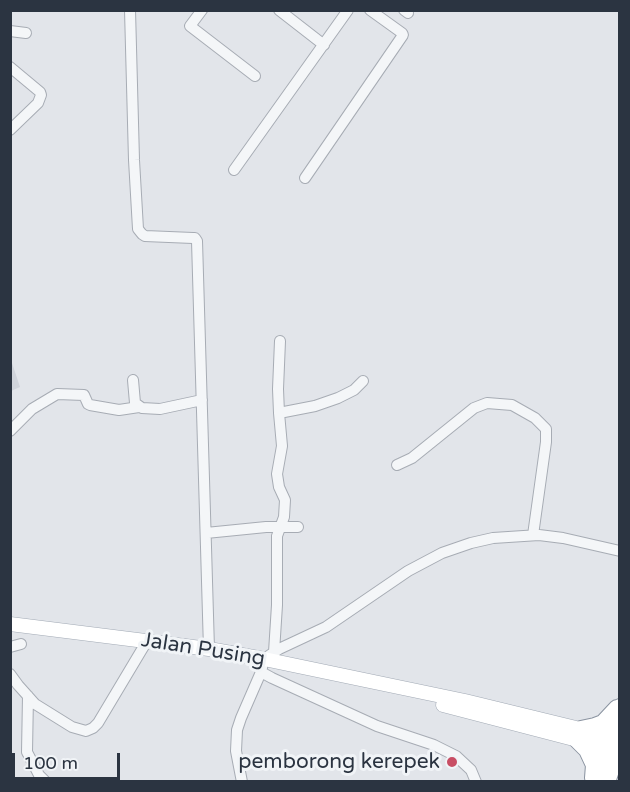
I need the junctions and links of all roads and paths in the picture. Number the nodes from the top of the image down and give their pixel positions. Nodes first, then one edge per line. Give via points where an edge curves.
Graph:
1 (130, 10) edge
2 (202, 10) edge
3 (279, 10) edge
4 (348, 10) edge
5 (370, 10) edge
6 (10, 31) edge
7 (26, 33) dead end
8 (324, 45) junction
9 (10, 67) edge
10 (255, 76) dead end
11 (10, 130) edge
12 (234, 170) dead end
13 (305, 178) dead end
14 (280, 340) dead end
15 (133, 380) dead end
16 (363, 381) dead end
17 (202, 400) junction
18 (139, 406) junction
19 (279, 413) junction
20 (10, 431) edge
21 (397, 465) dead end
22 (281, 526) junction
23 (298, 527) dead end
24 (206, 533) junction
25 (533, 535) junction
26 (620, 551) edge
27 (10, 624) edge
28 (147, 641) junction
29 (209, 649) junction
30 (266, 661) junction
31 (10, 674) edge
32 (28, 696) junction
33 (620, 706) edge
34 (579, 734) junction
35 (615, 744) edge
36 (46, 782) edge
37 (242, 782) edge
38 (476, 782) edge
39 (594, 782) edge
40 (607, 782) edge

1 - 17 street via 138,229 145,236 195,238 197,242
2 - 10 street via 190,26
3 - 8 street
4 - 8 street
5 - 13 street via 403,35
6 - 7 street
8 - 12 street
9 - 11 street via 40,92 38,103
14 - 19 street
15 - 18 street via 134,400
16 - 19 street via 338,398
17 - 18 street via 160,409
17 - 24 street
18 - 20 street via 119,410 90,405 84,395 57,394 32,409
19 - 22 street via 282,446 277,474 285,500
21 - 25 street via 412,458 474,408 487,403 512,405 546,429
22 - 23 street
22 - 24 street
22 - 30 street via 277,536 277,605
24 - 29 street
25 - 26 street
25 - 30 street via 494,538 442,553
27 - 28 main road, Jalan Pusing
28 - 29 main road, Jalan Pusing
28 - 32 street via 93,728 86,731 72,727
29 - 30 main road, Jalan Pusing
30 - 34 main road, Jalan Pusing via 465,701
30 - 37 street via 237,730 236,751
30 - 38 street via 282,683 456,756 471,770
31 - 32 street
32 - 36 street via 27,752
33 - 34 highway via 603,723
33 - 35 highway
34 - 35 main road, Jalan Pusing
34 - 39 highway via 594,765
35 - 39 highway
35 - 40 highway

